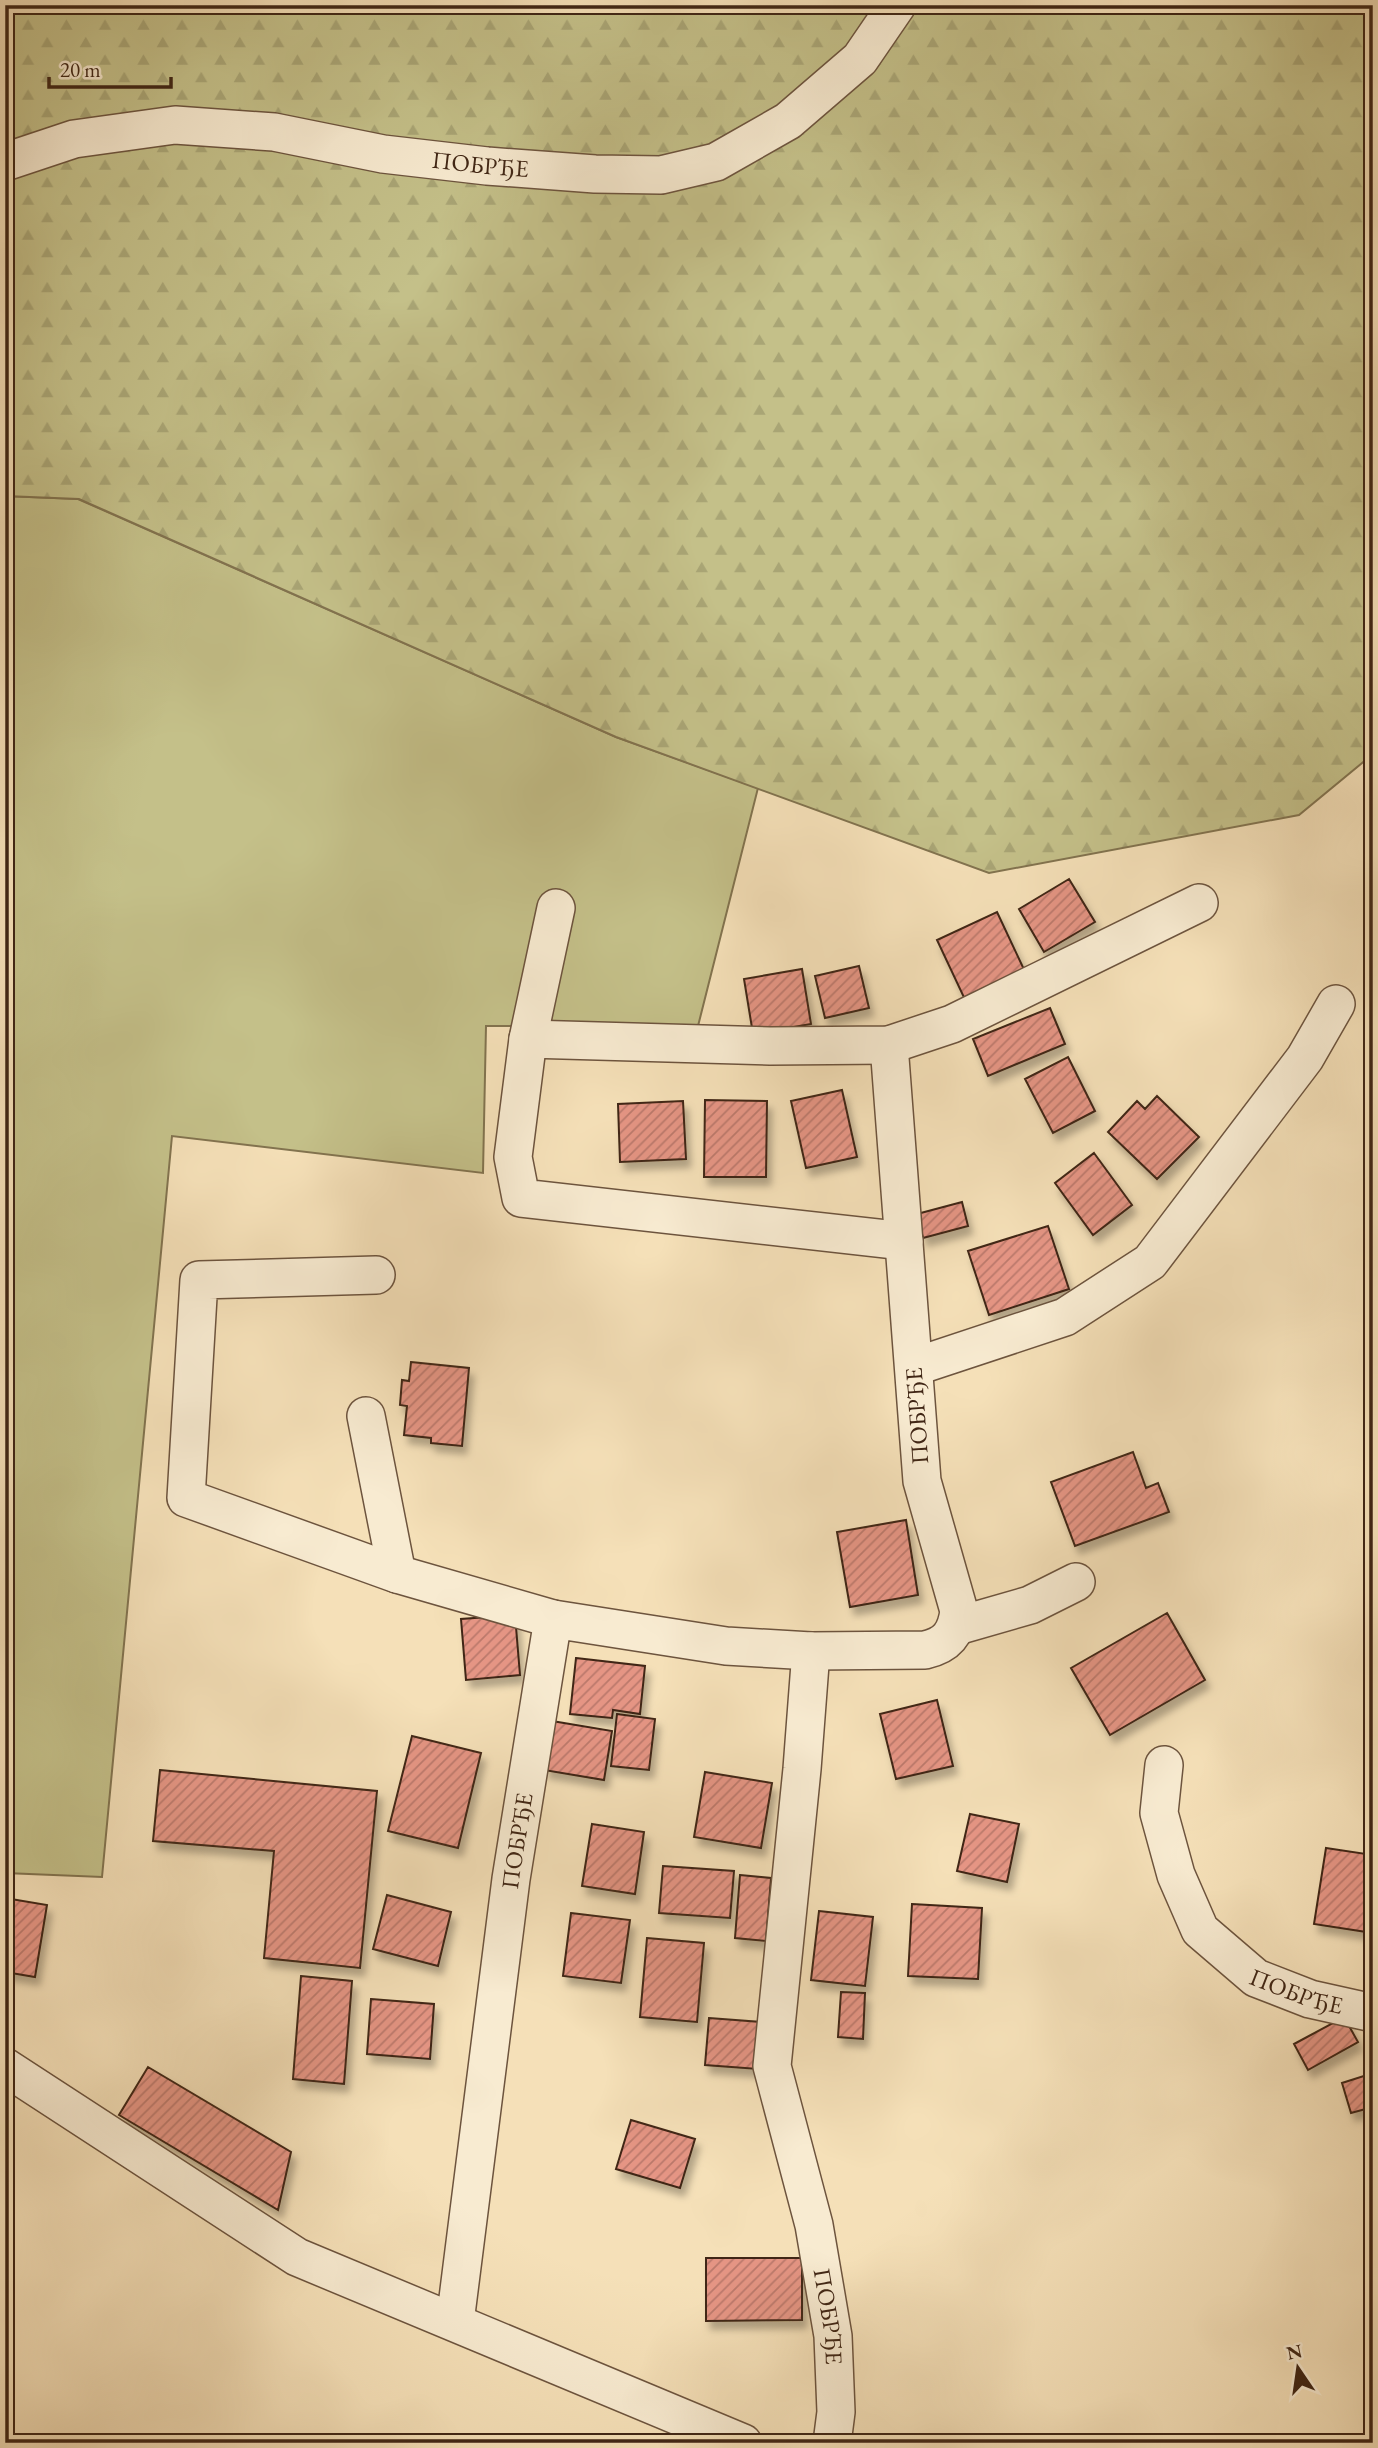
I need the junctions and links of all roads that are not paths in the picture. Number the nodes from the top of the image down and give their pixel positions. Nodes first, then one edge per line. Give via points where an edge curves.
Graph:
1 (897, 5) edge
2 (5, 162) edge
3 (1199, 903) dead end
4 (556, 908) dead end
5 (1336, 1004) dead end
6 (528, 1040) junction
7 (889, 1045) junction
8 (904, 1241) junction
9 (376, 1275) dead end
10 (914, 1367) junction
11 (366, 1416) dead end
12 (397, 1574) junction
13 (1076, 1582) dead end
14 (553, 1619) junction
15 (957, 1626) junction
16 (811, 1651) junction
17 (1164, 1765) dead end
18 (1373, 2013) edge
19 (5, 2067) edge
20 (455, 2322) junction
21 (743, 2443) edge
22 (832, 2443) edge

1 - 2 street, ПОБРЂЕ via 860,60 788,121 716,162 661,175 487,166 383,154 274,132 175,125 74,139
3 - 7 street via 952,1024
4 - 6 street
5 - 10 street via 1305,1058 1150,1262 1065,1317
6 - 7 street
6 - 8 street via 513,1157 521,1198
7 - 8 street, ПОБРЂЕ
8 - 10 street, ПОБРЂЕ
9 - 12 street via 199,1280 186,1498
10 - 15 street, ПОБРЂЕ via 922,1481 960,1611
11 - 12 street
12 - 14 street
13 - 15 street via 1030,1605
14 - 16 street via 726,1646
14 - 20 street, ПОБРЂЕ via 509,1892
15 - 16 street via 941,1647 925,1650
16 - 22 street, ПОБРЂЕ via 772,2066 814,2225 832,2336 836,2412
17 - 18 street, ПОБРЂЕ via 1159,1813 1176,1875 1200,1930 1256,1978 1310,1999
19 - 20 street via 298,2257
20 - 21 street

